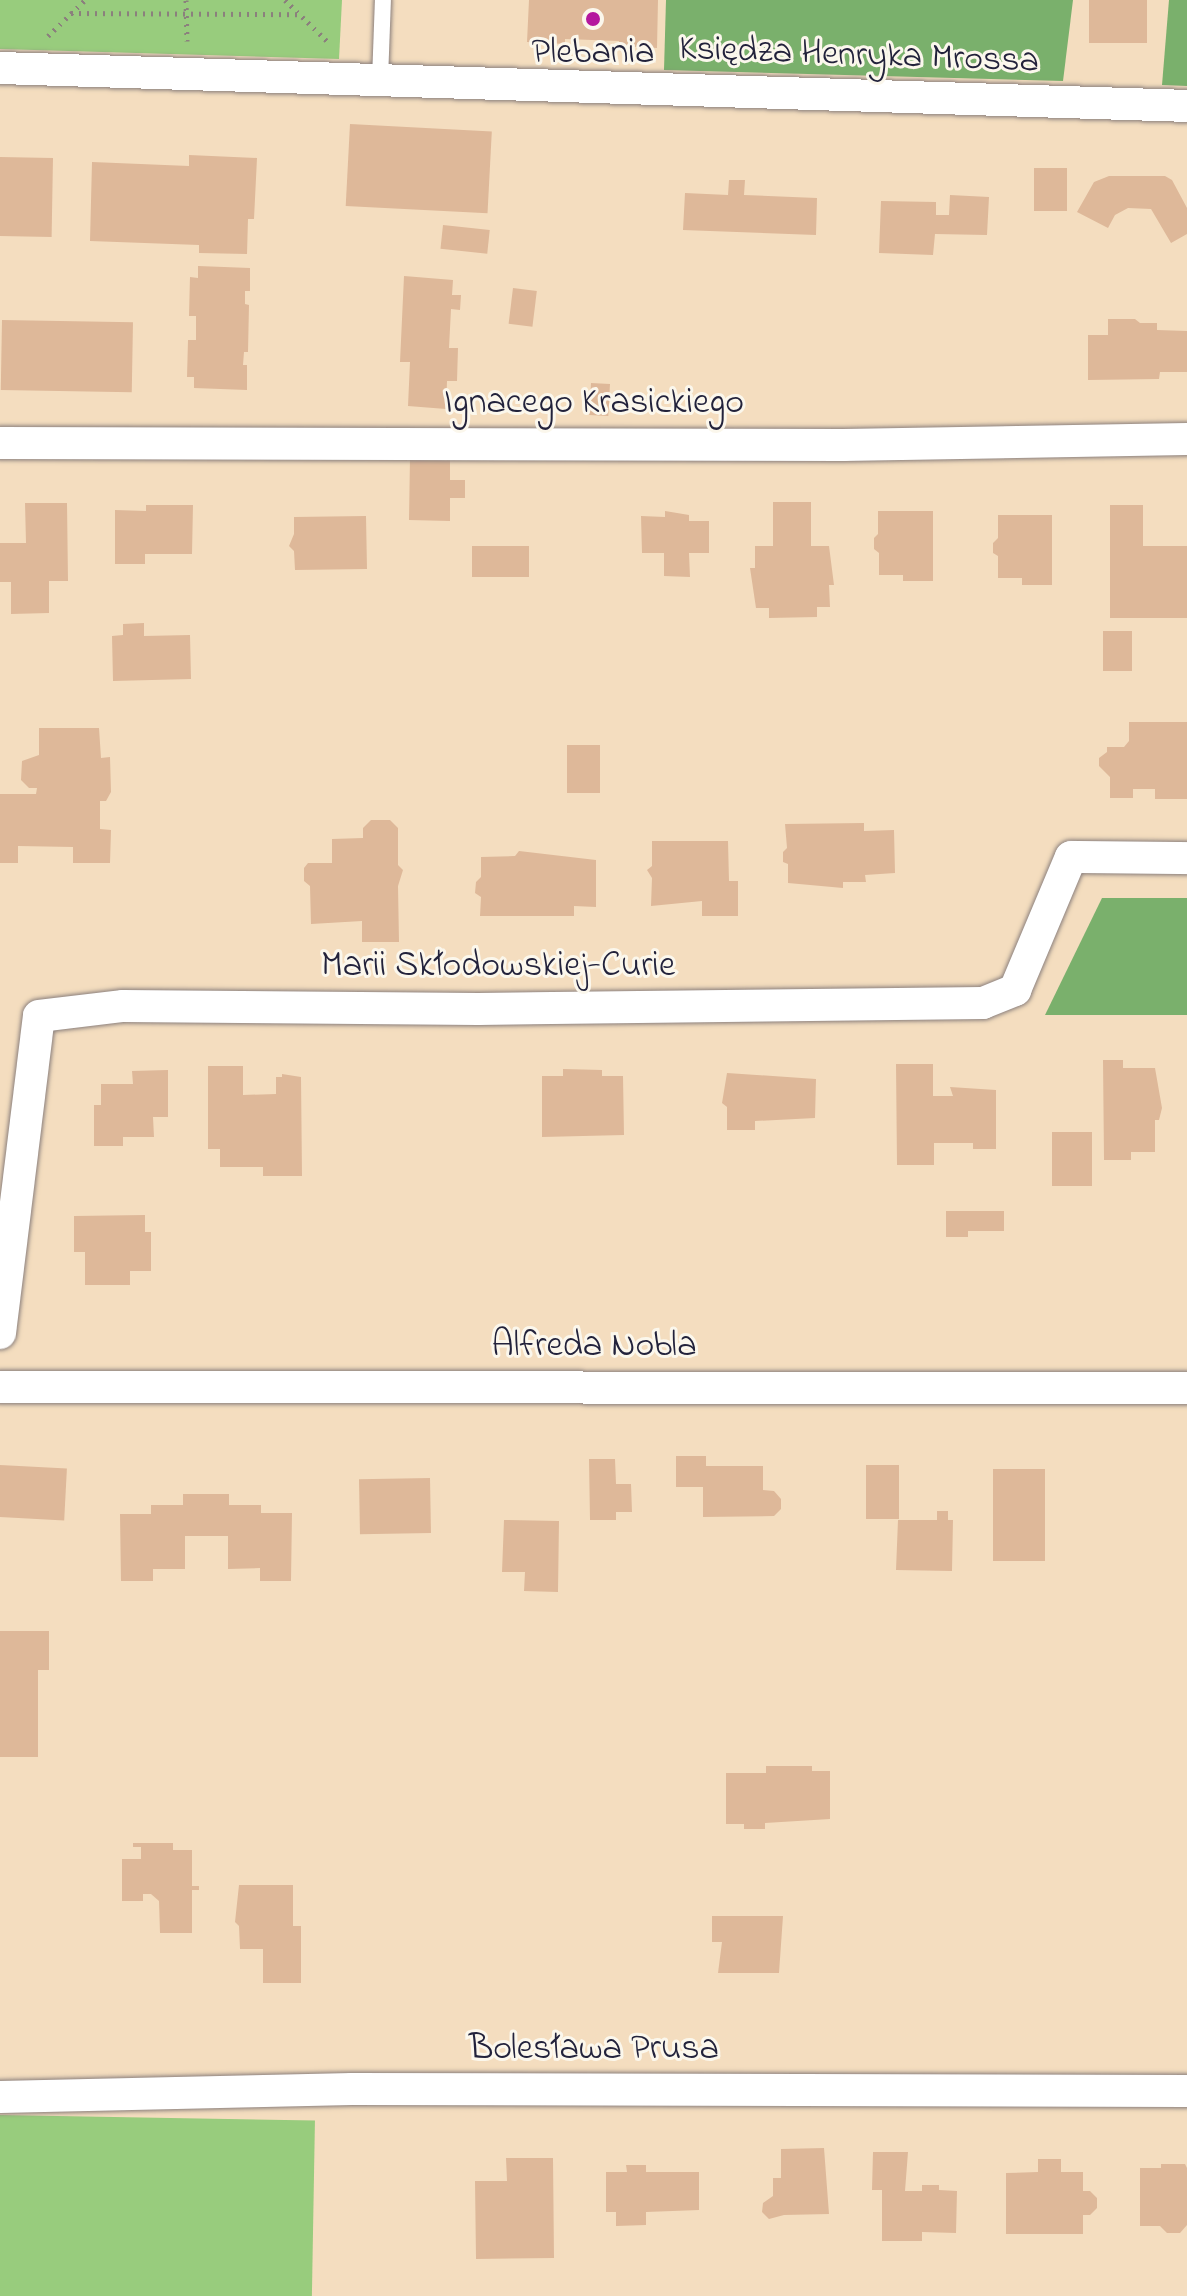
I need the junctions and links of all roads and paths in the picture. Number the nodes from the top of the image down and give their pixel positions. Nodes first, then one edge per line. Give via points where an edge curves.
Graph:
1 (85, 0) edge
2 (186, 0) edge
3 (285, 0) edge
4 (383, 0) edge
5 (71, 13) junction
6 (187, 14) junction
7 (299, 14) junction
8 (45, 40) dead end
9 (187, 42) dead end
10 (329, 44) dead end
11 (0, 68) edge
12 (380, 80) junction
13 (1187, 106) edge
14 (1187, 439) edge
15 (0, 443) edge
16 (1187, 858) edge
17 (0, 1333) edge
18 (0, 1387) edge
19 (1187, 1388) edge
20 (1187, 2091) edge
21 (0, 2097) edge

1 - 5 path
2 - 6 path
3 - 7 path
4 - 12 lane
5 - 6 path
5 - 8 path
6 - 7 path
6 - 9 path
7 - 10 path
11 - 12 street, Księdza Henryka Mrossa
12 - 13 street, Księdza Henryka Mrossa
14 - 15 street, Ignacego Krasickiego via 843,445
16 - 17 street, Marii Skłodowskiej-Curie via 1071,857 1015,990 983,1003 478,1009 123,1006 39,1016
18 - 19 street, Alfreda Nobla
20 - 21 street, Bolesława Prusa via 352,2089

